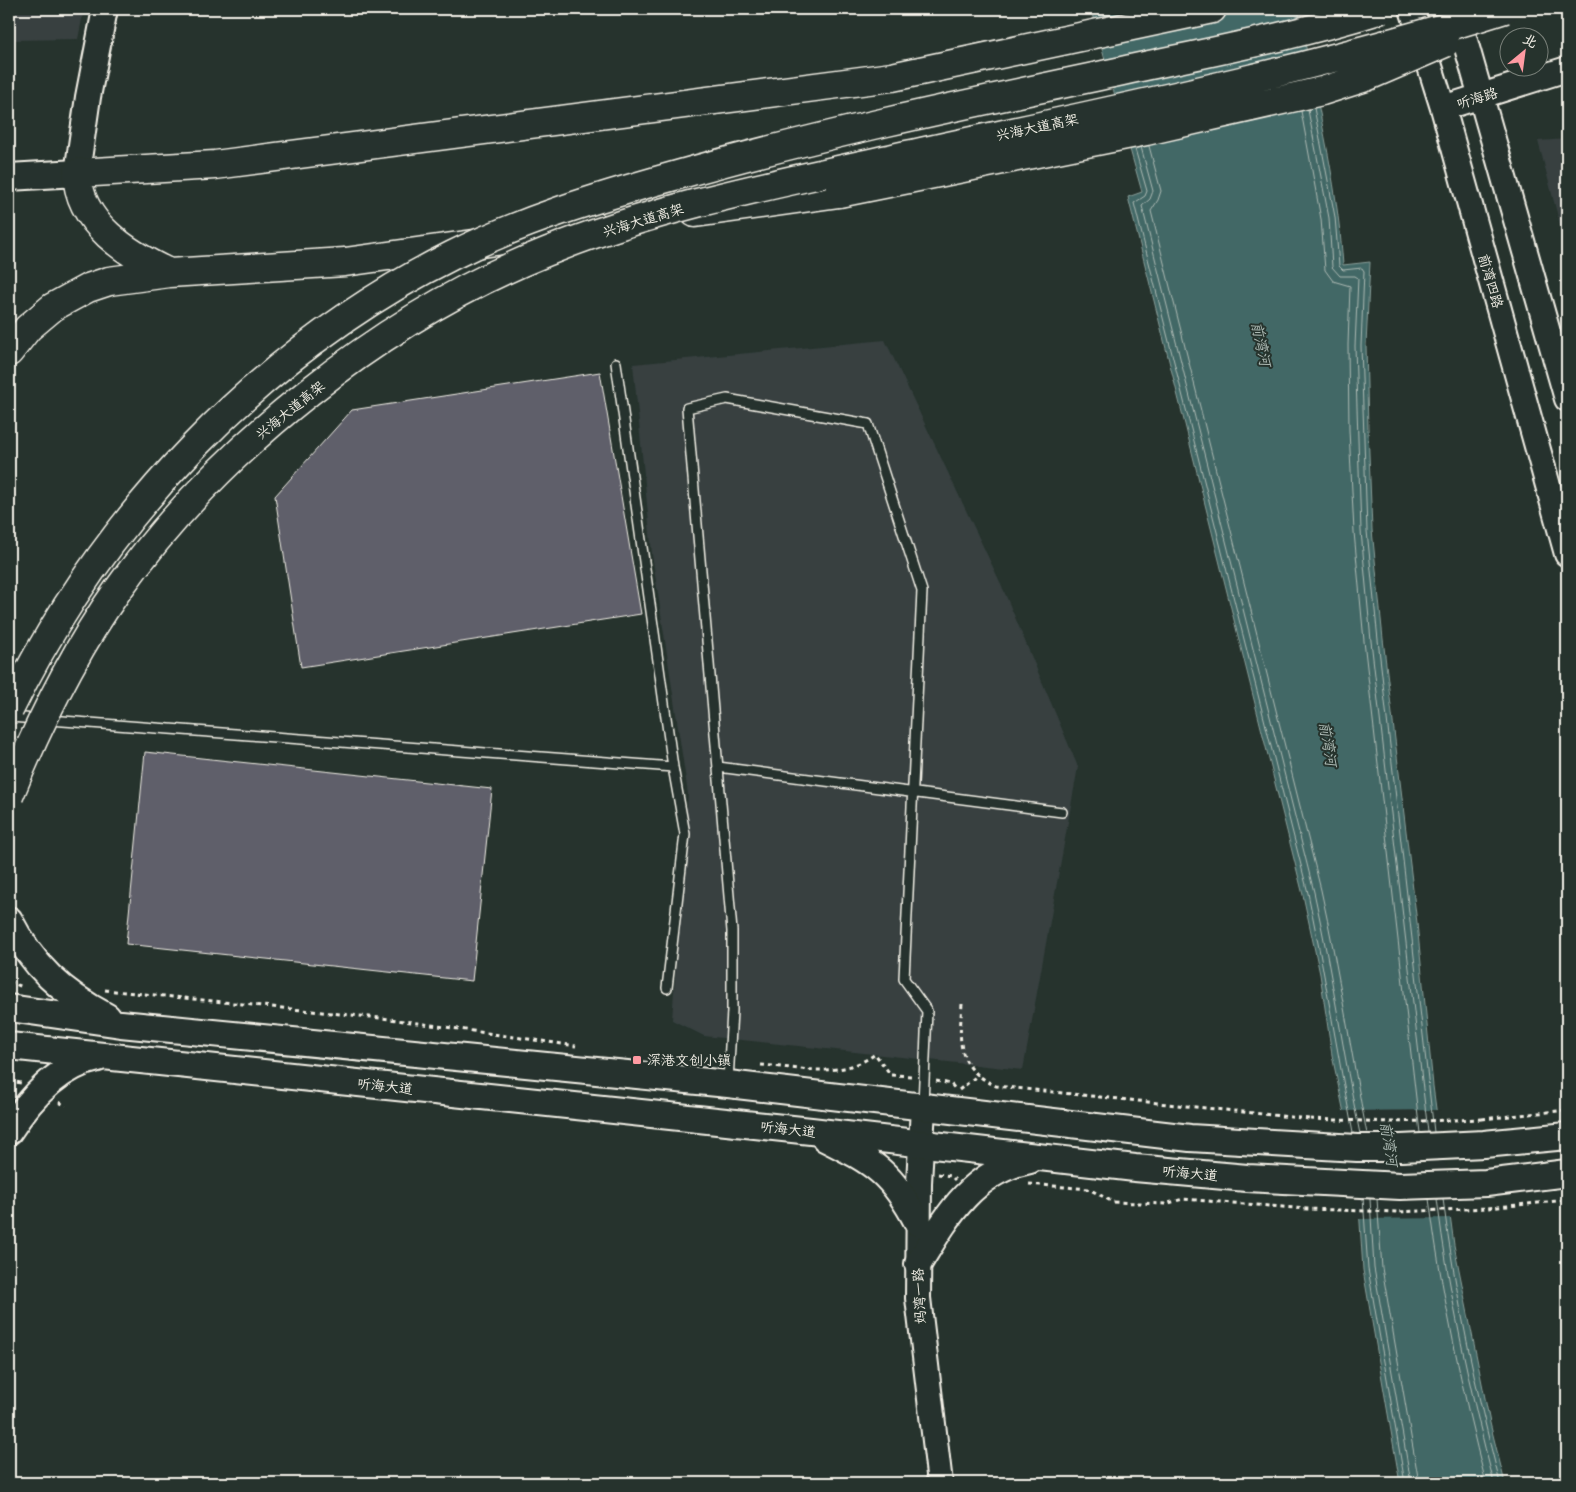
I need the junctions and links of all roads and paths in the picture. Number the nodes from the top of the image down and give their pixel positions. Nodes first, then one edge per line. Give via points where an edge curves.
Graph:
1 (105, 9) edge
2 (1212, 9) edge
3 (1382, 9) edge
4 (1412, 9) edge
5 (1456, 9) edge
6 (1505, 9) edge
7 (1520, 9) edge
8 (1567, 69) edge
9 (1482, 96) junction
10 (1443, 108) junction
11 (77, 173) junction
12 (9, 177) edge
13 (170, 273) junction
14 (9, 352) edge
15 (616, 363) dead end
16 (1567, 399) edge
17 (1567, 554) edge
18 (9, 710) edge
19 (9, 717) edge
20 (673, 767) junction
21 (718, 767) junction
22 (913, 793) junction
23 (9, 796) edge
24 (1062, 812) dead end
25 (9, 920) edge
26 (9, 982) edge
27 (26, 988) dead end
28 (667, 988) dead end
29 (99, 989) dead end
30 (962, 1004) dead end
31 (9, 1008) edge
32 (121, 1024) junction
33 (9, 1046) edge
34 (582, 1046) dead end
35 (104, 1057) junction
36 (728, 1073) junction
37 (891, 1075) dead end
38 (978, 1075) junction
39 (958, 1092) dead end
40 (923, 1107) junction
41 (1567, 1110) edge
42 (9, 1131) edge
43 (811, 1131) junction
44 (1483, 1131) junction
45 (1567, 1136) edge
46 (921, 1144) junction
47 (1040, 1158) junction
48 (1567, 1173) edge
49 (1024, 1184) dead end
50 (1487, 1195) junction
51 (1567, 1200) edge
52 (918, 1223) junction
53 (918, 1264) junction
54 (940, 1483) edge

1 - 11 street
2 - 11 main road via 892,77 215,165
3 - 18 main road, bridge via 1258,41 863,127 732,159 593,199 456,253 347,315 288,361 179,462 87,573 50,632
4 - 10 street, 前湾四路
5 - 9 street
6 - 23 main road, 兴海大道高架, bridge via 1427,34 1259,78 752,188 624,225 546,252 484,280 425,312 315,388 250,442 198,493 116,593 47,712
7 - 13 main road, bridge via 1383,70 1322,91 1146,132 839,193 346,262
8 - 9 street, 听海路
9 - 10 street, 听海路
9 - 16 street
10 - 17 street, 前湾四路
11 - 12 main road
11 - 13 main road via 83,202 98,224 130,252
13 - 14 main road via 109,282 70,296 38,318
15 - 20 lane
19 - 20 lane
20 - 28 lane via 685,834
21 - 22 lane
21 - 22 lane via 687,408 727,399 868,424 922,591
21 - 36 lane via 732,931
22 - 24 lane
22 - 40 lane via 904,979 928,1011
25 - 32 main road via 30,956 50,978 68,994
26 - 27 path
29 - 34 path via 390,1020
30 - 38 path via 960,1049
31 - 32 main road
32 - 36 main road
33 - 35 main road, 听海大道
35 - 42 main road via 84,1061 47,1084
35 - 43 main road, 听海大道
36 - 37 path via 840,1070 864,1062 875,1054
36 - 40 main road
38 - 39 path
38 - 44 path, bridge via 996,1086 1012,1090 1310,1119 1392,1122
40 - 44 main road via 1190,1138 1309,1145 1402,1148
40 - 46 street, 妈湾一路
41 - 44 path
43 - 46 main road, 听海大道
43 - 52 main road via 881,1170 895,1184
44 - 45 main road
46 - 47 main road, 听海大道
46 - 52 street, 妈湾一路
47 - 50 main road, 听海大道
47 - 53 main road via 1017,1162 999,1170 966,1192
48 - 50 main road, 听海大道
49 - 50 path via 1089,1189 1113,1202 1165,1204 1183,1199 1397,1212
50 - 51 path
52 - 53 street, 妈湾一路
53 - 54 street, 妈湾一路 via 921,1330

